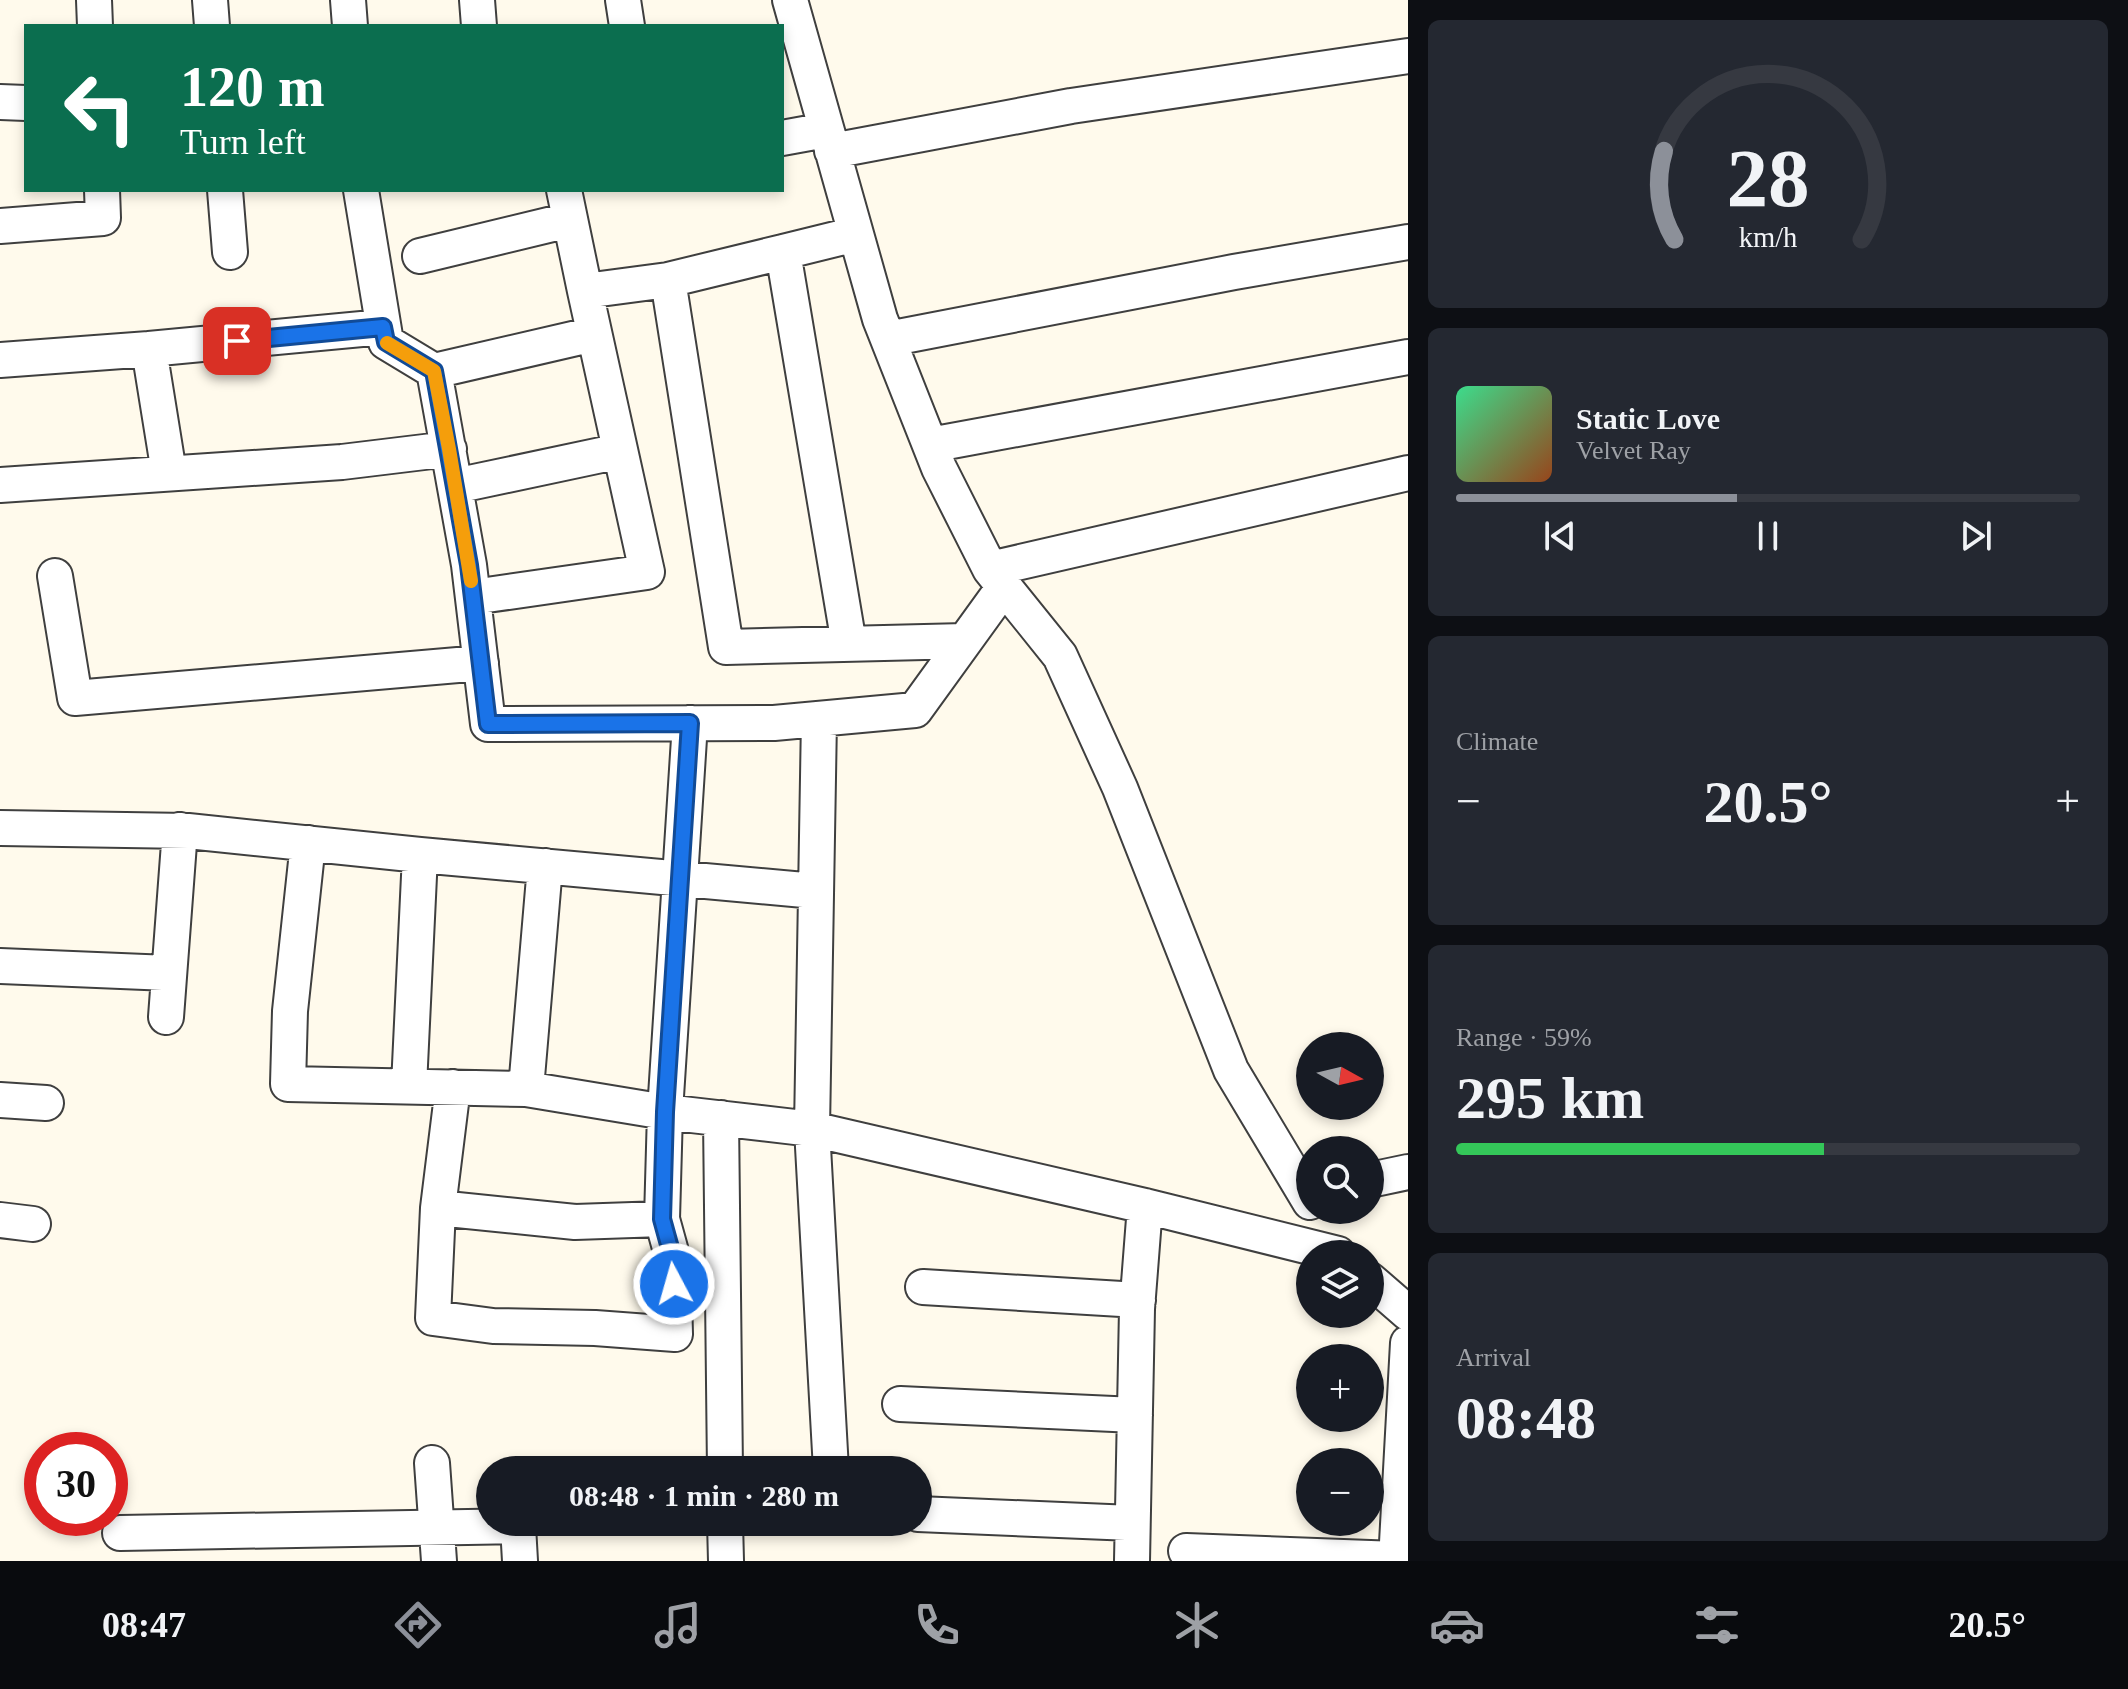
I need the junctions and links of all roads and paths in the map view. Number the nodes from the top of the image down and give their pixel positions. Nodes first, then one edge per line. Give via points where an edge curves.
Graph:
1 (94, 0) edge
2 (210, 0) edge
3 (348, 0) edge
4 (477, 0) edge
5 (623, 0) edge
6 (790, 0) edge
7 (95, 24) edge
8 (212, 24) edge
9 (350, 24) edge
10 (479, 24) edge
11 (627, 24) edge
12 (1408, 56) edge
13 (0, 102) edge
14 (24, 103) edge
15 (784, 138) edge
16 (829, 140) junction
17 (102, 192) edge
18 (225, 192) edge
19 (361, 192) edge
20 (566, 205) edge
21 (0, 226) edge
22 (856, 234) junction
23 (1408, 242) edge
24 (230, 252) dead end
25 (783, 252) junction
26 (420, 256) dead end
27 (668, 280) junction
28 (585, 291) junction
29 (383, 327) junction
30 (594, 334) junction
31 (888, 339) junction
32 (149, 349) junction
33 (1408, 357) edge
34 (0, 360) edge
35 (434, 371) junction
36 (930, 445) junction
37 (449, 449) junction
38 (620, 451) junction
39 (169, 473) junction
40 (1408, 473) edge
41 (0, 485) edge
42 (455, 486) junction
43 (55, 576) dead end
44 (997, 578) junction
45 (473, 597) junction
46 (965, 641) junction
47 (849, 644) junction
48 (481, 663) junction
49 (819, 719) junction
50 (690, 723) junction
51 (0, 828) edge
52 (180, 830) junction
53 (308, 843) junction
54 (420, 855) junction
55 (545, 866) junction
56 (680, 878) junction
57 (815, 891) junction
58 (0, 966) edge
59 (169, 973) junction
60 (166, 1017) dead end
61 (409, 1086) junction
62 (453, 1087) junction
63 (526, 1089) junction
64 (0, 1100) edge
65 (46, 1103) dead end
66 (665, 1112) junction
67 (721, 1118) junction
68 (812, 1129) junction
69 (1408, 1172) edge
70 (1296, 1176) edge
71 (1384, 1177) edge
72 (1145, 1206) junction
73 (438, 1208) junction
74 (662, 1219) junction
75 (1296, 1243) edge
76 (923, 1287) dead end
77 (1384, 1292) edge
78 (1138, 1300) junction
79 (1408, 1313) edge
80 (1408, 1343) edge
81 (900, 1404) dead end
82 (1135, 1415) junction
83 (725, 1456) edge
84 (830, 1456) edge
85 (432, 1463) dead end
86 (932, 1515) edge
87 (1132, 1523) junction
88 (436, 1526) junction
89 (128, 1533) edge
90 (725, 1536) edge
91 (1186, 1551) dead end
92 (1396, 1560) edge
93 (439, 1561) edge
94 (520, 1561) edge
95 (726, 1561) edge
96 (1132, 1561) edge

1 - 7 street
2 - 8 street
3 - 9 street
4 - 10 street
5 - 11 street
6 - 16 street
12 - 16 street
13 - 14 street
15 - 16 street
16 - 22 street
17 - 21 street via 103,218
18 - 24 street
19 - 29 street
20 - 26 street
20 - 28 street
22 - 25 street
22 - 31 street
23 - 31 street
25 - 27 street
25 - 47 street
27 - 28 street
27 - 47 street via 726,647
28 - 30 street
29 - 32 street
29 - 35 street via 386,342
30 - 35 street
30 - 38 street
31 - 36 street
32 - 34 street
32 - 39 street
33 - 36 street
35 - 37 street
36 - 44 street
37 - 39 street
37 - 42 street
38 - 42 street
38 - 45 street via 647,572
39 - 41 street
40 - 44 street
42 - 45 street
43 - 48 street via 75,698
44 - 46 street
44 - 70 street via 1060,656 1120,788 1231,1070
45 - 48 street
46 - 47 street
46 - 49 street via 915,710
48 - 50 street via 488,724
49 - 50 street
49 - 57 street
50 - 56 street
51 - 52 street
52 - 53 street
52 - 59 street
53 - 54 street
53 - 61 street via 290,1011 288,1084
54 - 55 street
54 - 61 street
55 - 56 street
55 - 63 street
56 - 57 street
56 - 66 street
57 - 68 street
58 - 59 street
59 - 60 street
61 - 62 street
62 - 63 street
62 - 73 street
63 - 66 street
64 - 65 street
66 - 67 street
66 - 74 street
67 - 68 street
67 - 83 street
68 - 72 street
68 - 84 street
69 - 71 street
72 - 75 street
72 - 78 street
73 - 74 street via 575,1222
73 - 74 street via 433,1318 493,1326 675,1334 673,1259
76 - 78 street
77 - 79 street
78 - 82 street
80 - 92 street
81 - 82 street
82 - 87 street
85 - 88 street
86 - 87 street
87 - 96 street
88 - 89 street
88 - 93 street
88 - 94 street via 518,1526
90 - 95 street
91 - 92 street

